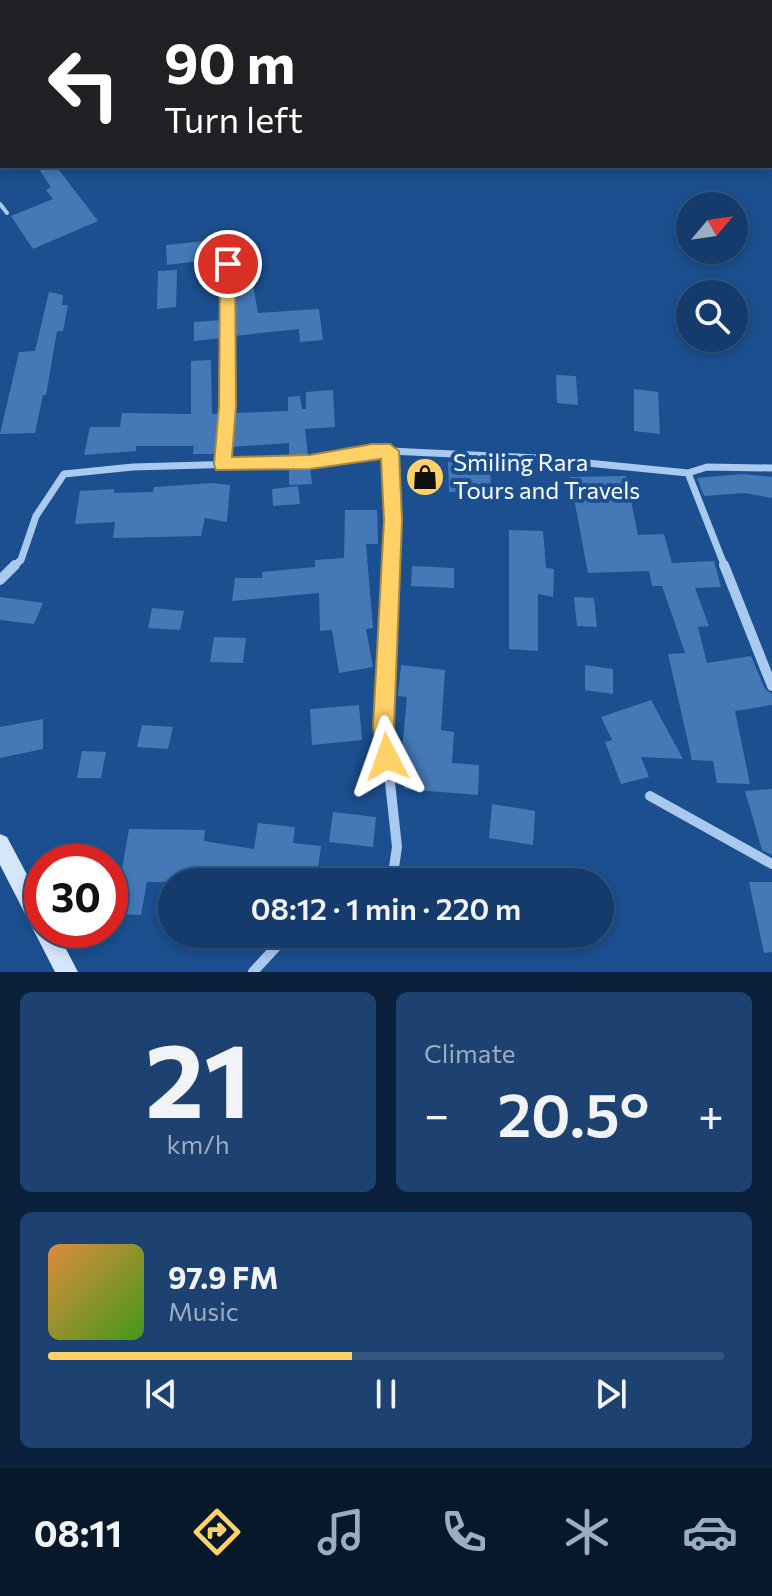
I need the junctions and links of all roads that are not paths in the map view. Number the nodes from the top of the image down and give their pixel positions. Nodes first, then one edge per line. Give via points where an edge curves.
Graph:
1 (0, 204) edge
2 (7, 213) dead end
3 (227, 245) dead end
4 (390, 451) junction
5 (223, 464) junction
6 (772, 468) edge
7 (688, 473) junction
8 (0, 580) edge
9 (772, 686) edge
10 (650, 796) dead end
11 (0, 844) edge
12 (772, 864) edge
13 (394, 868) edge
14 (24, 890) edge
15 (54, 948) edge
16 (275, 948) edge
17 (67, 972) edge
18 (253, 972) edge

1 - 2 lane
3 - 5 street
4 - 5 street via 310,462
4 - 7 street
4 - 13 street via 393,520 384,727 397,847
5 - 8 street via 64,474 36,516 21,560
6 - 7 street via 707,467
7 - 9 street
10 - 12 street
11 - 14 street
15 - 17 street
16 - 18 street

